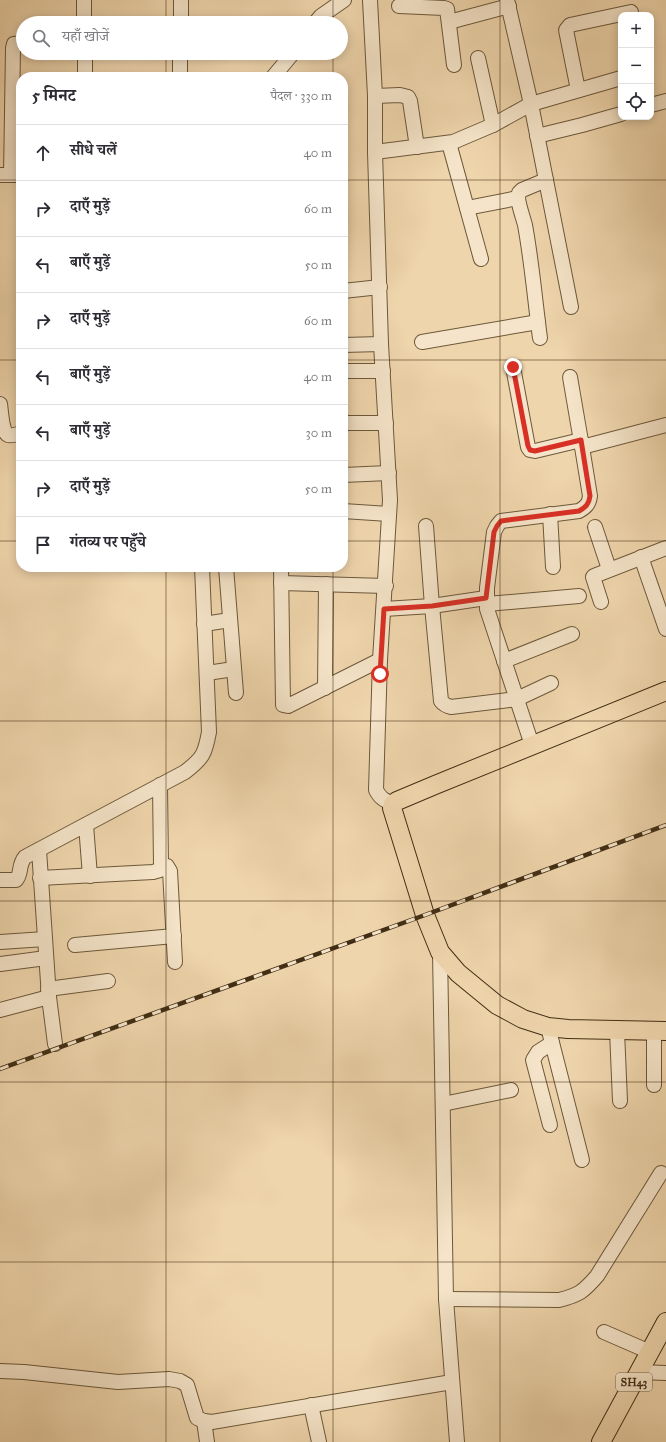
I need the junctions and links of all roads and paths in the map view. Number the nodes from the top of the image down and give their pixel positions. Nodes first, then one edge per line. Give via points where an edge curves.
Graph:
1 (84, 0) edge
2 (181, 0) edge
3 (344, 0) edge
4 (370, 0) edge
5 (508, 3) edge
6 (398, 6) dead end
7 (631, 9) edge
8 (84, 16) edge
9 (181, 16) edge
10 (322, 16) edge
11 (449, 22) junction
12 (16, 44) edge
13 (478, 58) dead end
14 (85, 60) edge
15 (180, 60) edge
16 (287, 60) edge
17 (454, 65) dead end
18 (85, 72) edge
19 (180, 72) edge
20 (277, 72) edge
21 (16, 79) edge
22 (618, 79) edge
23 (578, 90) junction
24 (374, 96) junction
25 (666, 101) edge
26 (16, 103) edge
27 (531, 104) junction
28 (654, 104) edge
29 (618, 115) edge
30 (493, 125) junction
31 (537, 136) junction
32 (449, 143) junction
33 (417, 148) junction
34 (375, 152) junction
35 (11, 175) edge
36 (546, 180) junction
37 (518, 198) junction
38 (467, 208) junction
39 (481, 259) dead end
40 (380, 287) junction
41 (348, 290) edge
42 (571, 308) dead end
43 (538, 322) junction
44 (540, 338) dead end
45 (422, 342) dead end
46 (381, 344) junction
47 (348, 345) edge
48 (513, 367) dead end
49 (348, 371) edge
50 (383, 371) junction
51 (570, 377) dead end
52 (0, 404) edge
53 (348, 423) edge
54 (386, 423) junction
55 (666, 425) edge
56 (16, 434) edge
57 (581, 444) junction
58 (388, 473) junction
59 (348, 475) edge
60 (348, 511) edge
61 (389, 514) junction
62 (550, 514) junction
63 (426, 526) dead end
64 (595, 527) dead end
65 (666, 548) edge
66 (641, 557) junction
67 (553, 567) dead end
68 (609, 569) junction
69 (202, 572) edge
70 (226, 572) edge
71 (281, 572) edge
72 (281, 583) junction
73 (326, 584) junction
74 (386, 586) junction
75 (579, 596) dead end
76 (486, 601) junction
77 (601, 602) dead end
78 (432, 606) junction
79 (384, 609) junction
80 (230, 620) junction
81 (665, 621) edge
82 (204, 624) junction
83 (572, 634) dead end
84 (380, 660) junction
85 (504, 661) junction
86 (234, 669) junction
87 (207, 673) junction
88 (551, 683) dead end
89 (325, 688) junction
90 (666, 691) edge
91 (236, 693) dead end
92 (517, 699) junction
93 (532, 745) junction
94 (160, 786) junction
95 (393, 804) junction
96 (86, 825) junction
97 (39, 850) junction
98 (161, 866) junction
99 (90, 876) junction
100 (40, 878) junction
101 (0, 880) edge
102 (174, 936) junction
103 (45, 939) junction
104 (0, 942) edge
105 (75, 945) dead end
106 (440, 952) junction
107 (46, 958) junction
108 (175, 962) dead end
109 (0, 964) edge
110 (108, 981) dead end
111 (48, 993) junction
112 (0, 1010) edge
113 (618, 1031) junction
114 (660, 1031) edge
115 (550, 1035) junction
116 (55, 1044) dead end
117 (654, 1085) dead end
118 (511, 1090) dead end
119 (620, 1101) dead end
120 (443, 1104) junction
121 (550, 1125) dead end
122 (582, 1160) dead end
123 (661, 1173) dead end
124 (446, 1299) junction
125 (666, 1322) edge
126 (604, 1332) dead end
127 (650, 1352) junction
128 (0, 1371) edge
129 (639, 1372) junction
130 (666, 1373) edge
131 (452, 1382) junction
132 (311, 1405) junction
133 (204, 1421) junction
134 (207, 1442) edge
135 (319, 1442) edge
136 (457, 1442) edge
137 (601, 1442) edge

1 - 8 street
2 - 9 street
3 - 10 street
4 - 24 street
5 - 11 street
5 - 27 street
6 - 11 street via 444,8 447,9
7 - 23 street via 570,25 566,30
11 - 17 street
12 - 21 street via 13,48
13 - 30 street
14 - 18 street
15 - 19 street
16 - 20 street
22 - 23 street
23 - 27 street
24 - 33 street via 408,97
24 - 34 street
25 - 28 street
26 - 35 street
27 - 30 street
27 - 31 street
29 - 31 street
30 - 32 street
31 - 36 street
32 - 33 street
32 - 38 street
33 - 34 street
34 - 40 street
36 - 37 street via 522,190
36 - 42 street
37 - 38 street
37 - 43 street via 529,250
38 - 39 street
40 - 41 street
40 - 46 street
43 - 44 street
43 - 45 street
46 - 47 street
46 - 50 street
48 - 57 street via 530,450
49 - 50 street
50 - 54 street
51 - 57 street
52 - 56 street via 6,433
53 - 54 street
54 - 58 street
55 - 57 street
57 - 62 street via 589,503 579,511
58 - 59 street
58 - 61 street
60 - 61 street
61 - 74 street
62 - 67 street
62 - 76 street via 501,521 497,526 494,532
63 - 78 street
64 - 68 street
65 - 66 street
66 - 68 street
66 - 81 street
68 - 77 street via 593,577
69 - 82 street
70 - 80 street
71 - 72 street
72 - 73 street
72 - 89 street via 283,705 288,706
73 - 74 street
73 - 89 street
74 - 79 street
75 - 76 street
76 - 78 street
76 - 85 street
78 - 79 street
78 - 92 street via 441,701 451,707
79 - 84 street
80 - 82 street
80 - 86 street
82 - 87 street
83 - 85 street
84 - 89 street
84 - 95 street via 376,790 383,800
85 - 92 street
86 - 87 street
86 - 91 street
87 - 94 street via 209,732 206,749 199,761 190,769
88 - 92 street
90 - 93 main road
92 - 93 street
93 - 95 main road
94 - 96 street
94 - 98 street
95 - 106 main road via 392,813 425,915
96 - 97 street
96 - 99 street
97 - 100 street
97 - 101 street via 21,862 18,878
98 - 99 street via 156,872
98 - 102 street via 167,866 170,871
99 - 100 street
100 - 103 street
102 - 105 street
102 - 108 street
103 - 104 street
103 - 107 street
106 - 115 main road via 458,973 497,1006
106 - 120 street
107 - 109 street
107 - 111 street
110 - 111 street
111 - 112 street
111 - 116 street
113 - 114 main road
113 - 115 main road via 568,1029
113 - 119 street
114 - 117 street
115 - 121 street via 533,1060
115 - 122 street
118 - 120 street
120 - 124 street
123 - 124 street via 597,1276 585,1290 575,1296 559,1300
124 - 131 street
125 - 127 main road, SH43
126 - 127 street
127 - 129 main road, SH43
128 - 133 street via 118,1382 169,1379 180,1381 186,1385 197,1418
129 - 130 street
129 - 137 main road, SH43
131 - 132 street
131 - 136 street
132 - 133 street via 212,1422
132 - 135 street
133 - 134 street

